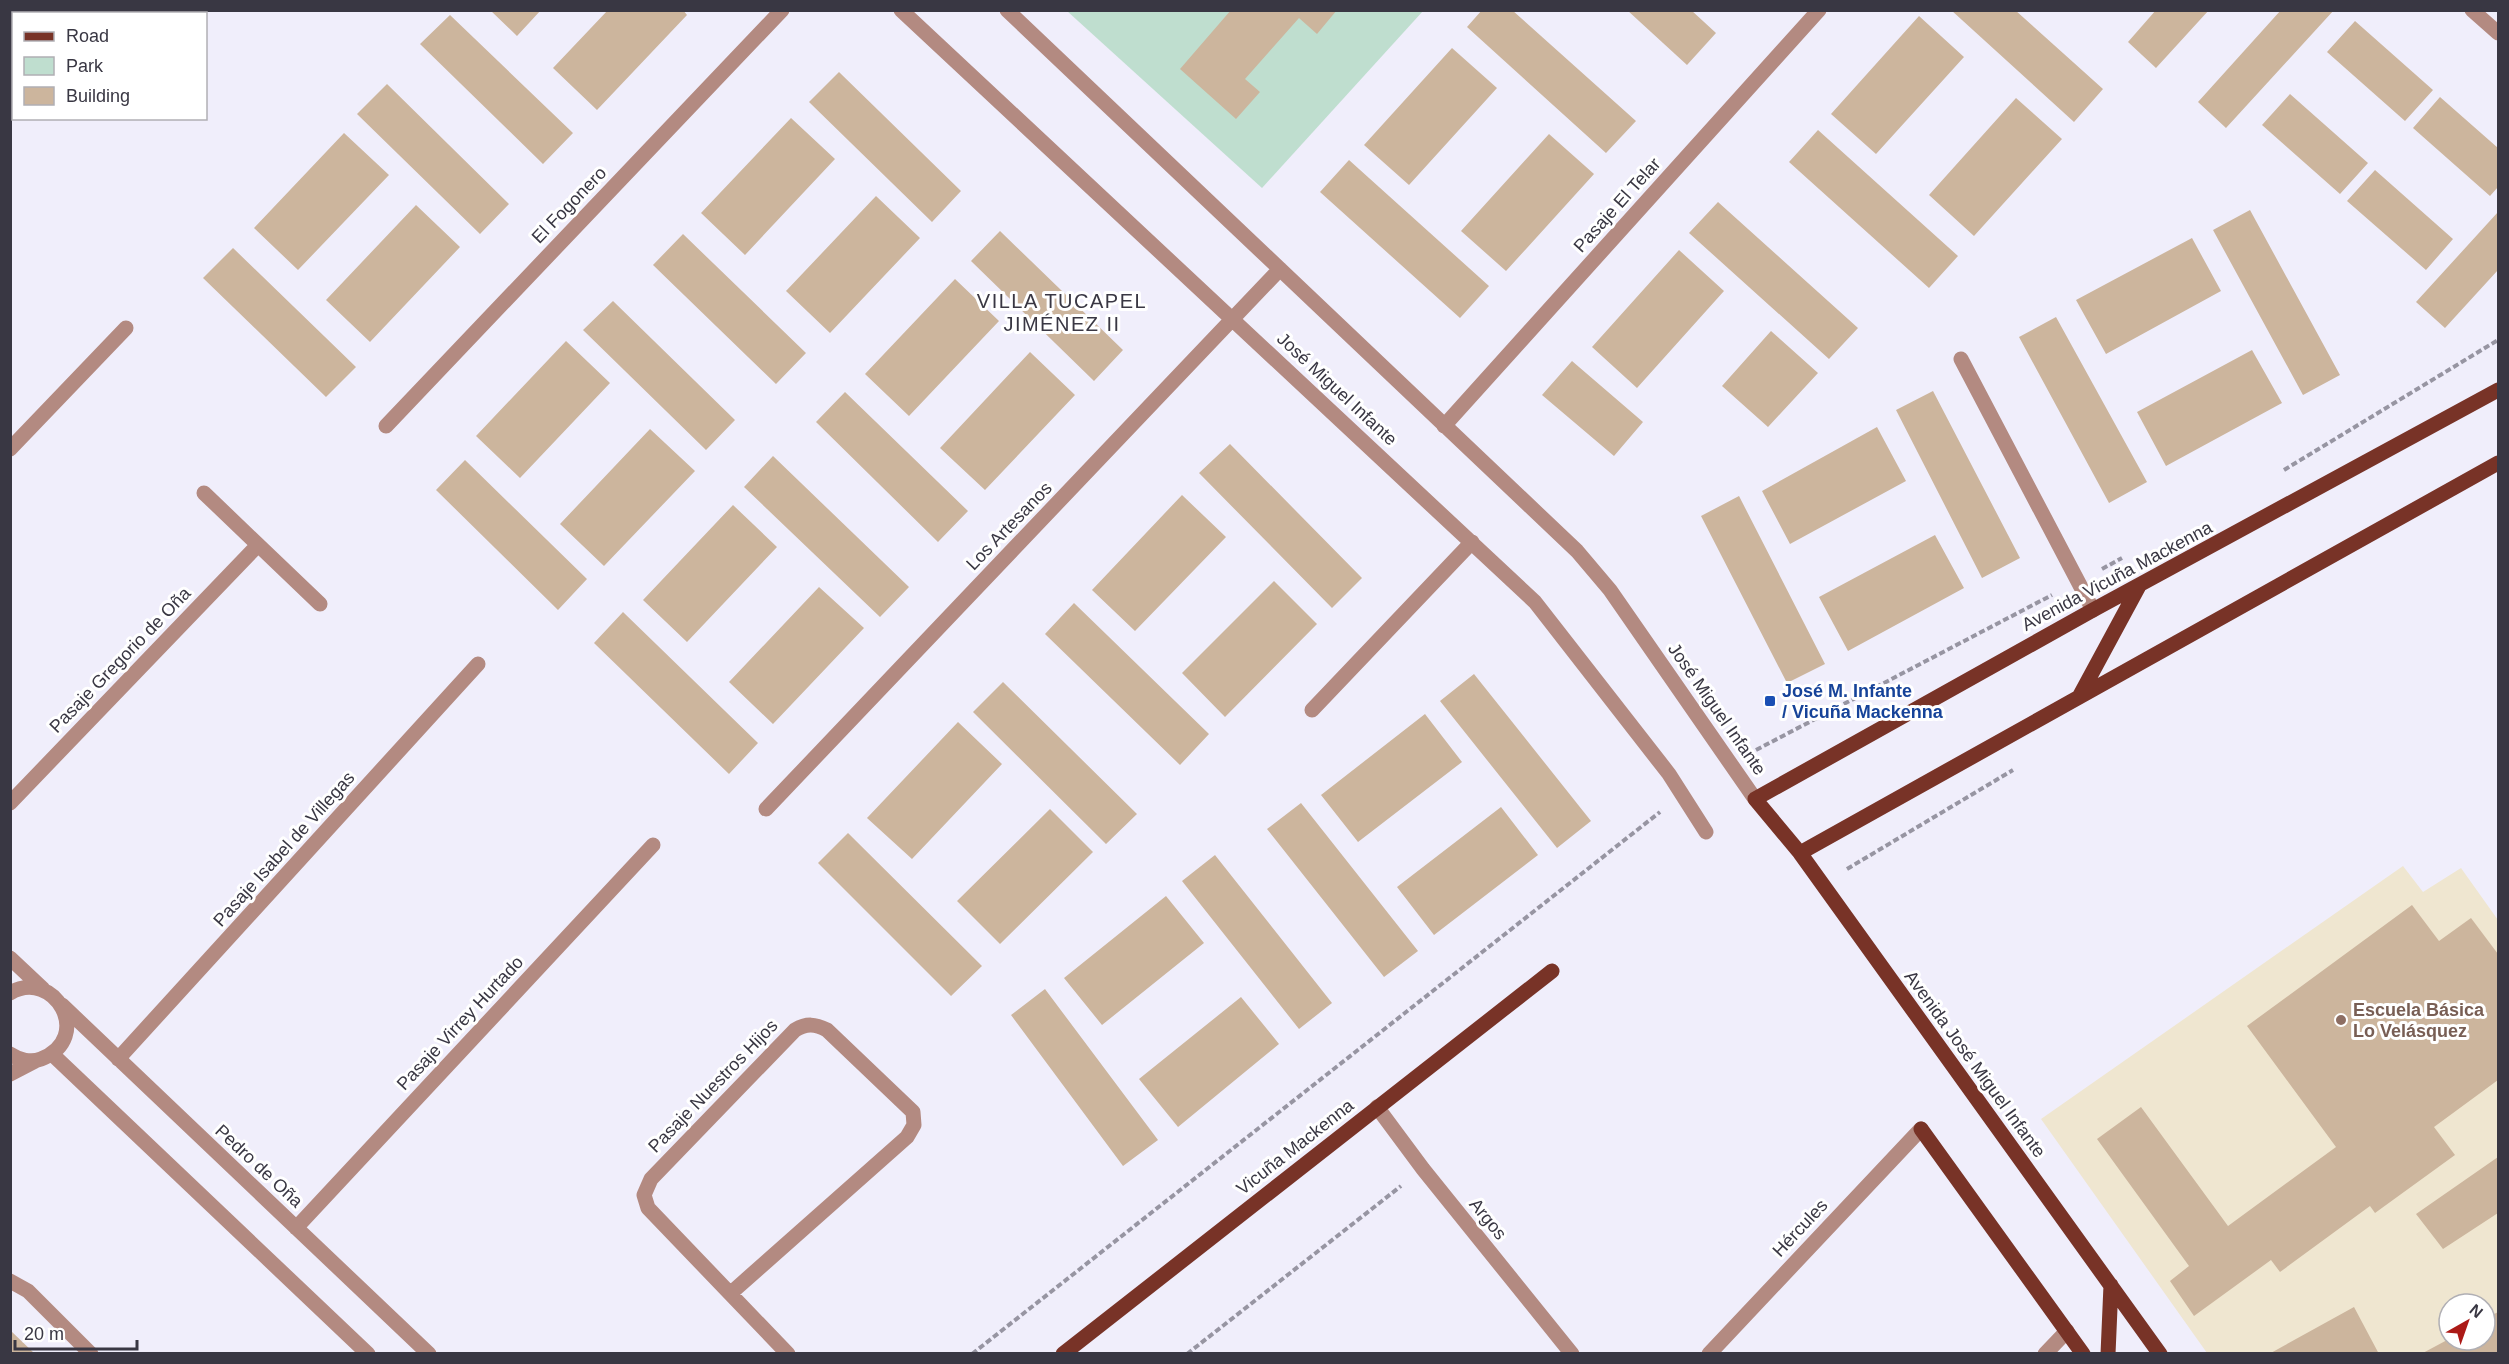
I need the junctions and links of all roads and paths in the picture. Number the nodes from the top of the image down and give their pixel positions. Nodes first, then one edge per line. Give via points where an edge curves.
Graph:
1 (782, 10) edge
2 (902, 10) edge
3 (1007, 10) edge
4 (1819, 10) edge
5 (2472, 10) edge
6 (2499, 33) edge
7 (1280, 269) junction
8 (1233, 319) junction
9 (126, 328) dead end
10 (2499, 340) edge
11 (1961, 359) dead end
12 (2499, 390) edge
13 (386, 426) dead end
14 (1444, 426) junction
15 (10, 449) edge
16 (2499, 463) edge
17 (2280, 472) dead end
18 (204, 493) dead end
19 (1472, 542) junction
20 (258, 545) junction
21 (2131, 553) dead end
22 (2079, 581) junction
23 (2139, 586) junction
24 (320, 604) dead end
25 (2093, 610) junction
26 (478, 664) dead end
27 (2079, 697) junction
28 (1312, 710) dead end
29 (1731, 764) junction
30 (1682, 794) junction
31 (1755, 799) junction
32 (10, 803) edge
33 (766, 809) dead end
34 (1706, 832) dead end
35 (653, 845) dead end
36 (1800, 853) junction
37 (10, 958) edge
38 (1552, 971) dead end
39 (43, 989) junction
40 (10, 993) edge
41 (62, 1005) junction
42 (10, 1054) edge
43 (52, 1054) junction
44 (118, 1059) junction
45 (36, 1061) junction
46 (10, 1074) edge
47 (1377, 1107) junction
48 (1921, 1129) joint
49 (1423, 1169) junction
50 (296, 1228) junction
51 (10, 1281) edge
52 (2110, 1285) junction
53 (731, 1293) junction
54 (2067, 1331) junction
55 (91, 1353) edge
56 (368, 1353) edge
57 (429, 1353) edge
58 (788, 1353) edge
59 (972, 1353) edge
60 (1063, 1353) edge
61 (1187, 1353) edge
62 (1572, 1353) edge
63 (1709, 1353) edge
64 (2045, 1353) edge
65 (2083, 1353) edge
66 (2108, 1353) edge
67 (2160, 1353) edge

1 - 13 street, El Fogonero
2 - 8 street, José Miguel Infante
3 - 7 street, José Miguel Infante
4 - 14 street, Pasaje El Telar
5 - 6 street
7 - 8 street, Los Artesanos
7 - 14 street, José Miguel Infante
8 - 19 street, José Miguel Infante
8 - 33 street, Los Artesanos
9 - 15 street
10 - 17 path
11 - 22 street
12 - 23 main road, Avenida Vicuña Mackenna
14 - 29 street, José Miguel Infante via 1577,551 1610,590
16 - 27 main road
18 - 20 street
19 - 28 street
19 - 30 street, José Miguel Infante via 1535,602
20 - 24 street
20 - 32 street, Pasaje Gregorio de Oña
21 - 22 path
22 - 25 street
22 - 29 path
23 - 25 main road, Avenida Vicuña Mackenna
23 - 27 main road
25 - 31 main road, Avenida Vicuña Mackenna
26 - 44 street, Pasaje Isabel de Villegas
27 - 36 main road
29 - 31 street, José Miguel Infante
30 - 34 street, José Miguel Infante
30 - 59 path
31 - 36 main road, Avenida José Miguel Infante
35 - 50 street, Pasaje Virrey Hurtado
36 - 52 main road, Avenida José Miguel Infante
37 - 39 street
38 - 47 main road, Vicuña Mackenna
39 - 40 street via 28,987
39 - 41 street, Pedro de Oña
41 - 43 street via 68,1022 64,1040
41 - 44 street, Pedro de Oña
42 - 45 street
43 - 45 street
43 - 56 street
44 - 50 street, Pedro de Oña
45 - 46 street
47 - 49 street, Argos
47 - 60 main road, Vicuña Mackenna
48 - 54 main road
48 - 63 street, Hércules
49 - 61 path
49 - 62 street, Argos
50 - 57 street, Pedro de Oña
51 - 55 street via 28,1291
52 - 66 main road
52 - 67 main road, Avenida José Miguel Infante
53 - 53 street, Pasaje Nuestros Hijos via 648,1208 646,1186 795,1030 819,1026 913,1112 915,1125 907,1137
53 - 58 street, Pasaje Nuestros Hijos
54 - 64 street
54 - 65 main road

